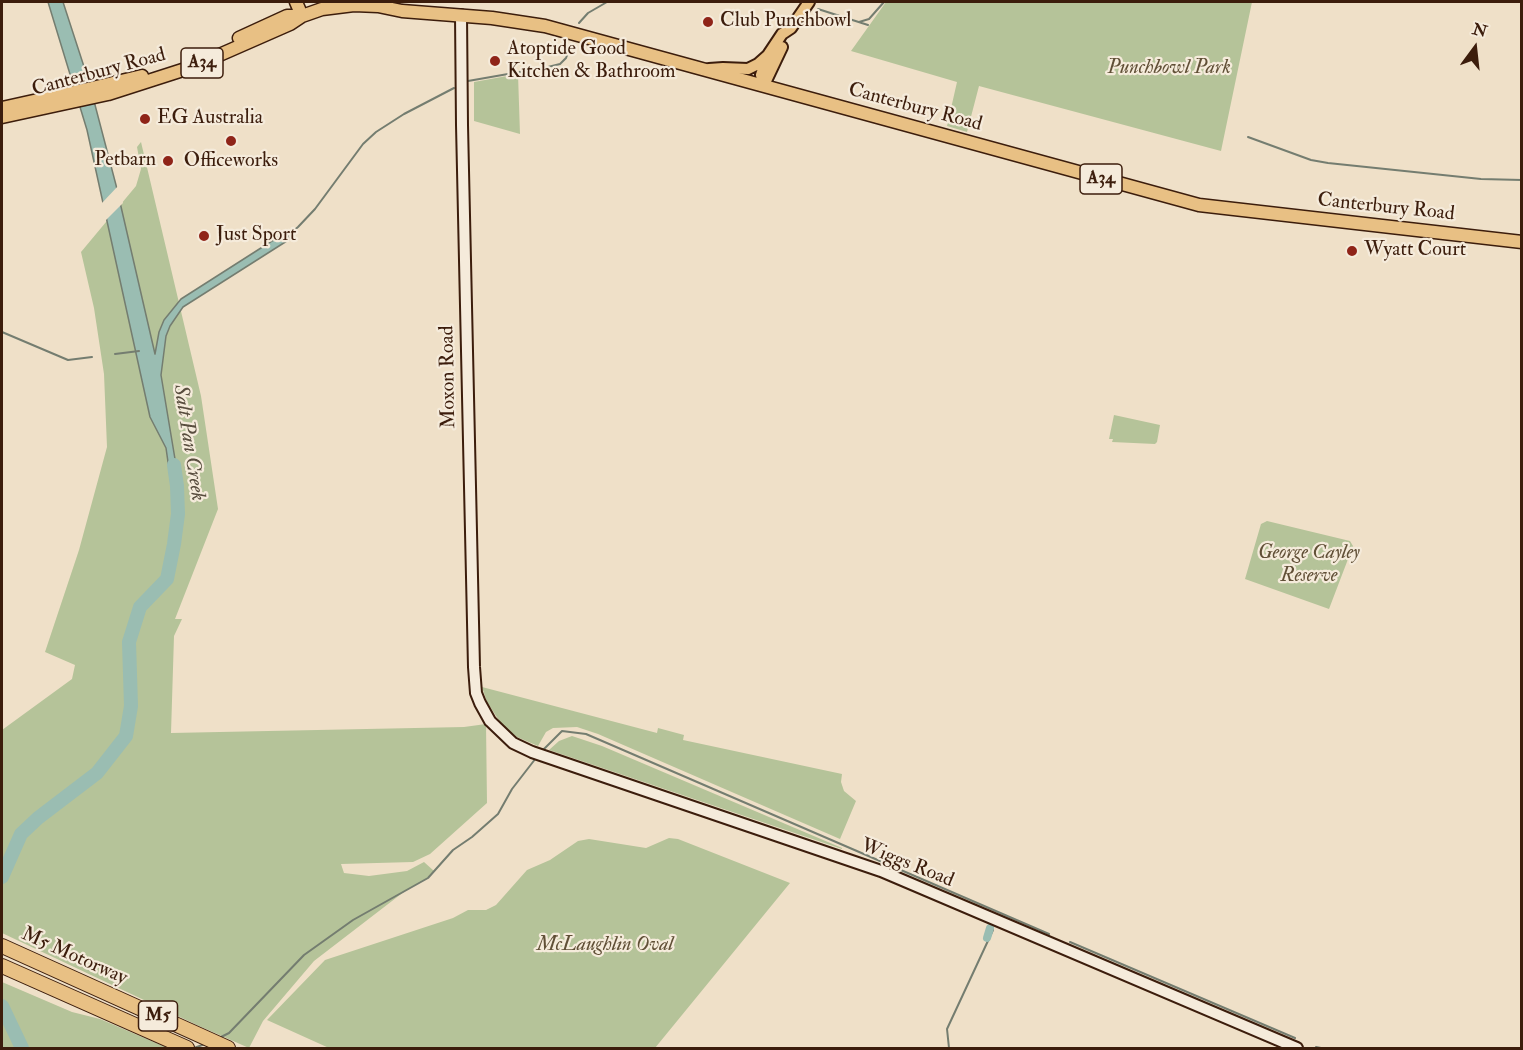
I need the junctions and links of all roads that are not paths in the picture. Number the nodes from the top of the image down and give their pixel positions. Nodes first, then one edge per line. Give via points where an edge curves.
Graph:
1 (296, 2) edge
2 (809, 2) edge
3 (461, 15) junction
4 (302, 16) junction
5 (790, 28) junction
6 (768, 55) junction
7 (706, 70) junction
8 (764, 85) junction
9 (74, 97) junction
10 (2, 108) edge
11 (2, 117) edge
12 (1521, 242) edge
13 (498, 731) joint
14 (2, 940) edge
15 (2, 946) edge
16 (2, 966) edge
17 (2, 973) edge
18 (88, 985) junction
19 (90, 1005) junction
20 (187, 1048) edge
21 (228, 1048) edge
22 (1297, 1048) edge

1 - 4 highway
2 - 5 main road
3 - 4 highway, Canterbury Road / A34 via 365,5 334,7
3 - 7 highway, Canterbury Road / A34 via 545,26
3 - 13 main road, Moxon Road via 474,667 480,703
4 - 9 highway, Canterbury Road / A34 via 192,67
5 - 6 main road
5 - 8 main road via 790,36
6 - 7 main road via 748,69
6 - 8 main road via 761,75
7 - 8 highway, Canterbury Road / A34
8 - 12 highway, Canterbury Road / A34 via 1203,206
9 - 10 highway, Canterbury Road / A34
9 - 11 highway, Canterbury Road / A34
13 - 22 main road, Wiggs Road via 532,752 881,871
14 - 18 highway, M5 via 76,975
15 - 18 highway, M5 Motorway / M5
16 - 19 highway, M5 Motorway / M5
17 - 19 highway
18 - 21 highway, M5 Motorway / M5
19 - 20 highway, M5 Motorway / M5

